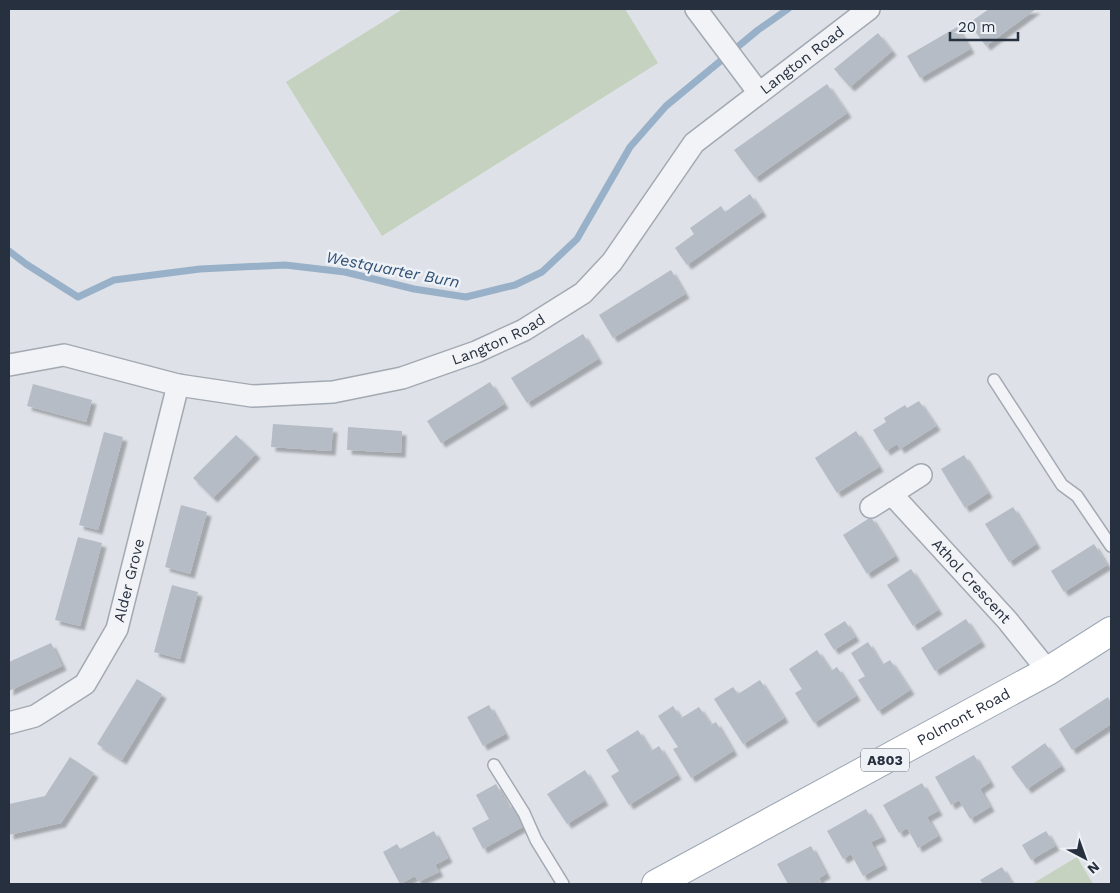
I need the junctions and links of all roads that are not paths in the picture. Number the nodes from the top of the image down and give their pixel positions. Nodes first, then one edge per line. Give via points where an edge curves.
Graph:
1 (696, 9) edge
2 (869, 9) edge
3 (759, 93) junction
4 (9, 366) edge
5 (994, 380) dead end
6 (178, 386) junction
7 (921, 475) dead end
8 (893, 493) junction
9 (871, 507) dead end
10 (1111, 546) edge
11 (1111, 631) edge
12 (1048, 671) junction
13 (9, 723) edge
14 (494, 765) dead end
15 (563, 884) edge
16 (656, 884) edge

1 - 3 street
2 - 3 street, Langton Road
3 - 6 street, Langton Road via 694,143 612,262 583,293 524,330 476,352 402,378 334,392 252,396
4 - 6 street, Langton Road via 64,355
5 - 10 lane via 1062,485 1077,496
6 - 13 street, Alder Grove via 117,629 85,684 35,716
7 - 8 street
8 - 9 street
8 - 12 street, Athol Crescent via 914,521 1007,620
11 - 12 main road, Polmont Road / A803
12 - 16 main road, Polmont Road / A803
14 - 15 lane

